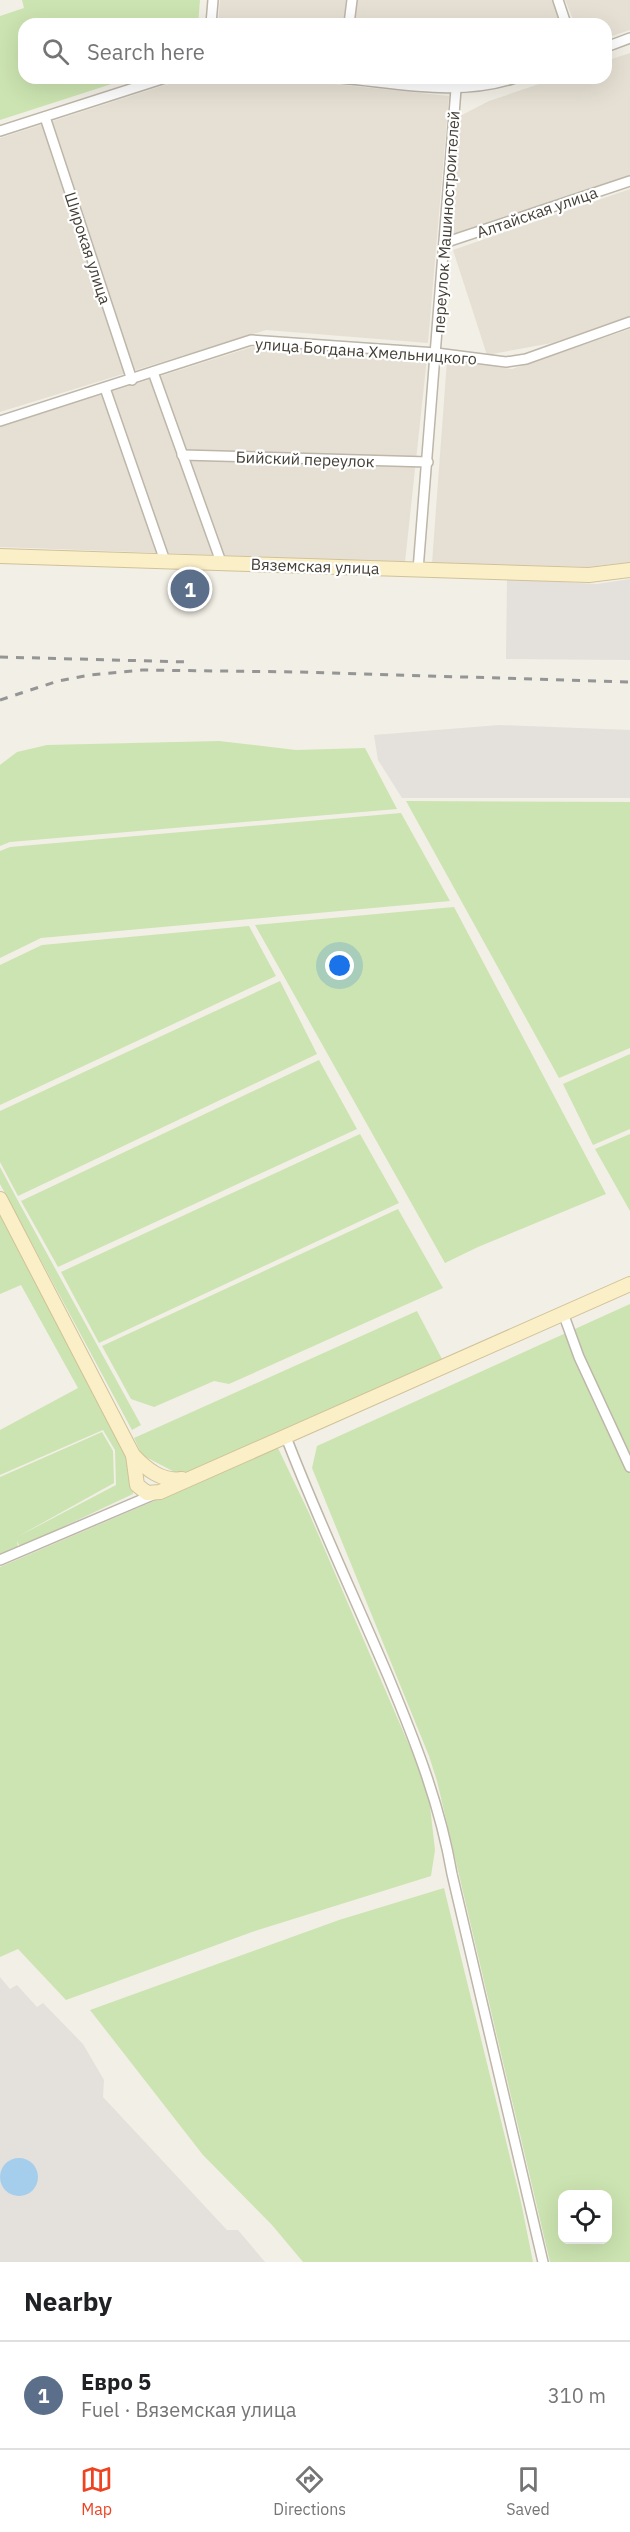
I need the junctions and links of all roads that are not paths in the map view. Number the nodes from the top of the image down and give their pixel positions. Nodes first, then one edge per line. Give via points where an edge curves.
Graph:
1 (213, 0) edge
2 (351, 0) edge
3 (558, 0) edge
4 (212, 18) edge
5 (350, 18) edge
6 (564, 18) edge
7 (630, 38) edge
8 (612, 45) edge
9 (147, 84) edge
10 (406, 84) edge
11 (497, 84) edge
12 (456, 89) junction
13 (45, 117) junction
14 (0, 131) edge
15 (630, 181) edge
16 (444, 243) junction
17 (630, 322) edge
18 (436, 353) junction
19 (153, 372) junction
20 (132, 380) junction
21 (105, 388) junction
22 (0, 420) edge
23 (183, 455) junction
24 (428, 462) junction
25 (0, 556) edge
26 (165, 561) junction
27 (221, 562) junction
28 (418, 570) junction
29 (630, 570) edge
30 (0, 1199) edge
31 (630, 1284) edge
32 (563, 1313) junction
33 (286, 1437) junction
34 (133, 1455) junction
35 (630, 1467) edge
36 (191, 1478) junction
37 (159, 1492) junction
38 (0, 1560) edge
39 (543, 2262) edge

1 - 4 street
2 - 5 street
3 - 6 street
7 - 8 street
9 - 13 street
10 - 12 street
11 - 12 street
12 - 16 street, переулок Машиностроителей
13 - 14 street
13 - 20 street, Широкая улица
15 - 16 street, Алтайская улица
16 - 18 street, переулок Машиностроителей
17 - 18 street, улица Богдана Хмельницкого via 506,363
18 - 19 street, улица Богдана Хмельницкого via 251,340
18 - 24 street, переулок Машиностроителей
19 - 20 street, улица Богдана Хмельницкого
19 - 23 street
20 - 21 street, улица Богдана Хмельницкого
21 - 22 street, улица Богдана Хмельницкого
21 - 26 street
23 - 24 street, Бийский переулок
23 - 27 street
24 - 28 street, переулок Машиностроителей
25 - 26 main road, Вяземская улица
26 - 27 main road, Вяземская улица
27 - 28 main road, Вяземская улица
28 - 29 main road, Вяземская улица via 589,575
30 - 34 main road
31 - 32 main road
32 - 33 main road
32 - 35 street
33 - 36 main road
33 - 39 street via 419,1749 446,1841
34 - 36 main road via 160,1476 175,1480
34 - 37 main road via 137,1485 147,1493
36 - 37 main road
37 - 38 street

